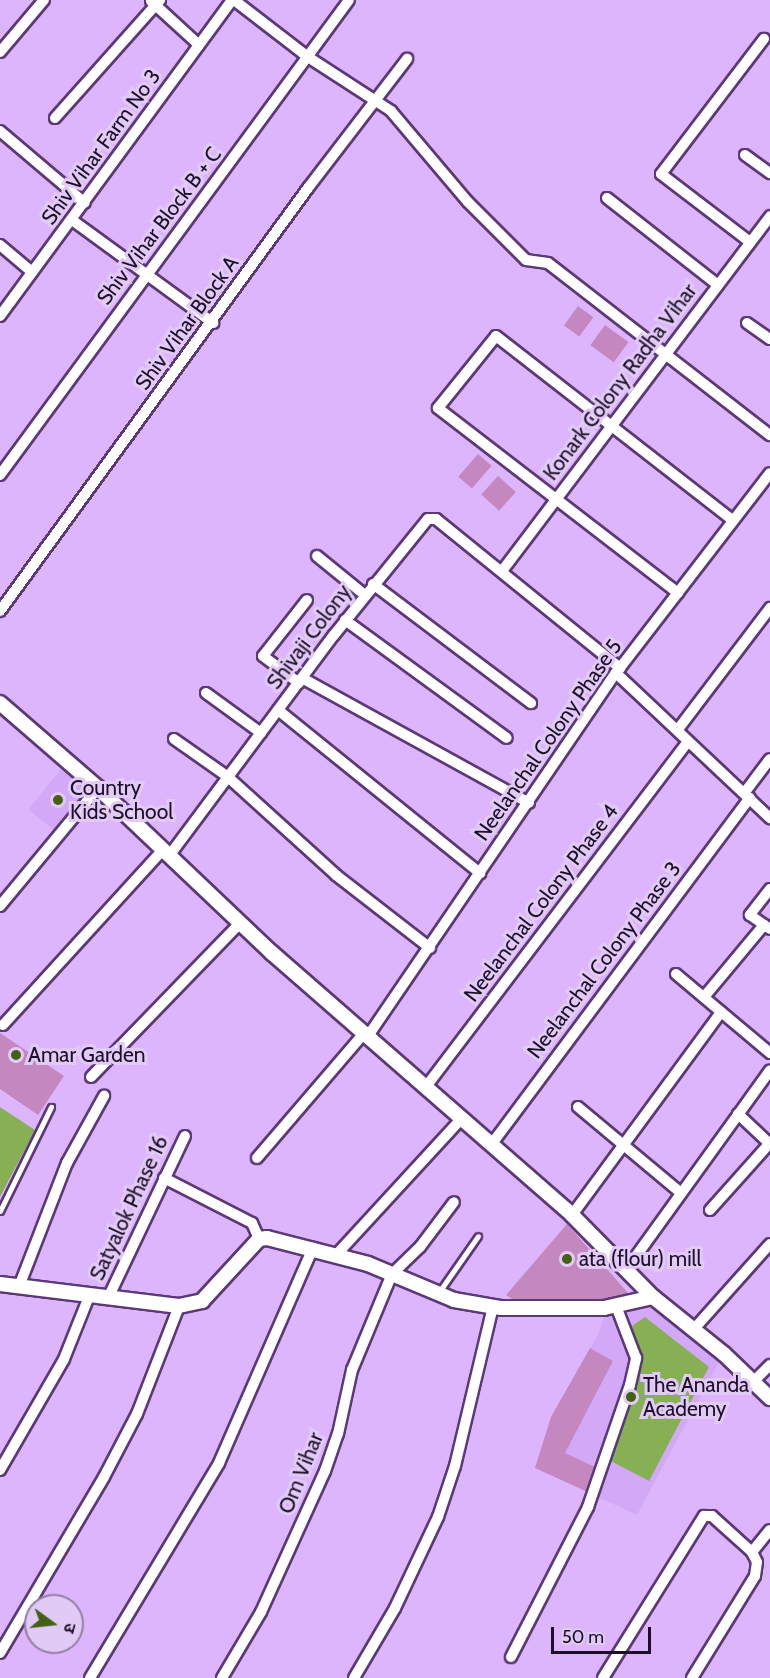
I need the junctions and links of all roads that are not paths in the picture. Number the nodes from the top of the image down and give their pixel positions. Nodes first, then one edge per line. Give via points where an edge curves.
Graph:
1 (44, 0) edge
2 (233, 0) edge
3 (349, 0) edge
4 (155, 2) edge
5 (764, 39) dead end
6 (199, 45) junction
7 (0, 52) edge
8 (308, 57) junction
9 (406, 59) dead end
10 (373, 102) junction
11 (55, 118) dead end
12 (0, 131) edge
13 (745, 155) dead end
14 (770, 174) edge
15 (607, 198) dead end
16 (85, 203) junction
17 (770, 216) edge
18 (72, 220) junction
19 (750, 242) junction
20 (0, 245) edge
21 (32, 272) junction
22 (147, 275) junction
23 (718, 285) junction
24 (0, 316) edge
25 (747, 322) dead end
26 (213, 323) junction
27 (770, 339) edge
28 (666, 354) junction
29 (611, 426) junction
30 (770, 435) edge
31 (770, 473) edge
32 (0, 475) edge
33 (556, 498) junction
34 (732, 520) junction
35 (317, 556) dead end
36 (502, 571) junction
37 (373, 584) junction
38 (678, 593) junction
39 (364, 595) junction
40 (307, 600) dead end
41 (770, 608) edge
42 (0, 611) edge
43 (345, 620) junction
44 (618, 670) junction
45 (300, 680) junction
46 (206, 693) dead end
47 (0, 703) edge
48 (531, 703) dead end
49 (278, 710) junction
50 (678, 728) junction
51 (261, 733) junction
52 (507, 738) dead end
53 (174, 739) dead end
54 (688, 742) junction
55 (770, 759) edge
56 (228, 777) junction
57 (98, 788) junction
58 (748, 795) junction
59 (529, 803) junction
60 (770, 818) edge
61 (166, 853) junction
62 (480, 873) junction
63 (770, 889) edge
64 (0, 906) edge
65 (240, 923) junction
66 (767, 927) edge
67 (430, 948) junction
68 (676, 974) dead end
69 (704, 997) junction
70 (721, 1012) junction
71 (3, 1025) dead end
72 (366, 1035) junction
73 (770, 1053) edge
74 (770, 1070) edge
75 (91, 1077) dead end
76 (425, 1088) junction
77 (104, 1096) dead end
78 (51, 1107) dead end
79 (578, 1107) dead end
80 (738, 1114) junction
81 (460, 1119) junction
82 (185, 1136) dead end
83 (770, 1143) edge
84 (490, 1145) junction
85 (622, 1145) junction
86 (257, 1158) dead end
87 (164, 1178) junction
88 (681, 1193) junction
89 (454, 1202) dead end
90 (710, 1210) dead end
91 (0, 1211) edge
92 (572, 1215) junction
93 (478, 1236) dead end
94 (259, 1239) junction
95 (770, 1244) edge
96 (313, 1248) junction
97 (337, 1254) junction
98 (626, 1270) junction
99 (392, 1274) junction
100 (0, 1284) edge
101 (20, 1284) junction
102 (438, 1293) junction
103 (90, 1294) junction
104 (109, 1296) junction
105 (653, 1297) junction
106 (616, 1305) junction
107 (179, 1306) junction
108 (493, 1306) junction
109 (694, 1329) junction
110 (770, 1365) edge
111 (753, 1382) junction
112 (770, 1398) edge
113 (0, 1470) edge
114 (770, 1530) edge
115 (752, 1552) junction
116 (0, 1653) edge
117 (511, 1657) dead end
118 (90, 1678) edge
119 (222, 1678) edge
120 (354, 1678) edge
121 (603, 1678) edge
122 (692, 1678) edge

1 - 7 street
2 - 6 street, Shiv Vihar Farm No 3
2 - 8 street
3 - 8 street, Shiv Vihar Block B + C
4 - 6 street
4 - 11 street
5 - 19 street via 661,174
6 - 16 street, Shiv Vihar Farm No 3
8 - 10 street
8 - 22 street, Shiv Vihar Block B + C
9 - 10 street, Shiv Vihar Block A
10 - 26 street, Shiv Vihar Block A
10 - 28 street via 391,111 468,202 526,260 548,263
12 - 16 street
13 - 14 street
15 - 23 street
16 - 18 street, Shiv Vihar Farm No 3
17 - 19 street, Konark Colony Radha Vihar
18 - 21 street, Shiv Vihar Farm No 3
18 - 22 street
19 - 23 street, Konark Colony Radha Vihar
20 - 21 street
21 - 24 street, Shiv Vihar Farm No 3
22 - 26 street
22 - 32 street, Shiv Vihar Block B + C
23 - 28 street, Konark Colony Radha Vihar
25 - 27 street
26 - 42 street, Shiv Vihar Block A
28 - 29 street, Konark Colony Radha Vihar
28 - 30 street
29 - 33 street, Konark Colony Radha Vihar
29 - 33 street via 496,336 438,408
29 - 34 street
31 - 34 street, Neelanchal Colony Phase 5
33 - 36 street, Konark Colony Radha Vihar
33 - 38 street
34 - 38 street, Neelanchal Colony Phase 5
35 - 39 street
36 - 37 street, Shivaji Colony via 436,519 428,519
36 - 44 street, Shivaji Colony
37 - 39 street, Shivaji Colony
37 - 48 street
38 - 44 street, Neelanchal Colony Phase 5
39 - 43 street, Shivaji Colony
40 - 45 street via 263,656
41 - 50 street
43 - 45 street, Shivaji Colony
43 - 52 street
44 - 50 street, Shivaji Colony
44 - 59 street, Neelanchal Colony Phase 5
45 - 49 street, Shivaji Colony
45 - 59 street
46 - 51 street
47 - 57 street
49 - 51 street, Shivaji Colony
49 - 62 street
50 - 54 street, Shivaji Colony
51 - 56 street, Shivaji Colony
53 - 56 street
54 - 58 street, Shivaji Colony
54 - 76 street, Neelanchal Colony Phase 4
55 - 58 street, Neelanchal Colony Phase 3
56 - 61 street, Shivaji Colony
56 - 67 street via 336,875
57 - 61 street
57 - 64 street
58 - 60 street, Shivaji Colony
58 - 84 street, Neelanchal Colony Phase 3
59 - 62 street, Neelanchal Colony Phase 5
61 - 65 street
61 - 71 street, Shivaji Colony
62 - 67 street, Neelanchal Colony Phase 5
63 - 66 street via 750,915
65 - 72 street
65 - 75 street
66 - 69 street
67 - 72 street, Neelanchal Colony Phase 5
68 - 69 street
69 - 70 street
70 - 73 street
70 - 85 street
72 - 76 street
72 - 86 street, Neelanchal Colony Phase 5
74 - 80 street
76 - 81 street
77 - 101 street via 67,1162
78 - 91 lane
79 - 85 street
80 - 83 street
80 - 88 street
81 - 84 street
81 - 97 street
82 - 87 street, Satyalok Phase 16
83 - 90 street
84 - 92 street
85 - 88 street
85 - 92 street
87 - 94 street via 252,1223
87 - 104 street, Satyalok Phase 16
88 - 98 street
89 - 99 street
92 - 98 street
93 - 102 lane
94 - 96 street
94 - 107 street via 216,1290 202,1301
95 - 109 street
96 - 97 street
96 - 118 street via 219,1463
97 - 99 street
98 - 105 street
99 - 102 street
99 - 119 street, Om Vihar via 360,1344 325,1471 261,1612
100 - 101 street
101 - 103 street
102 - 108 street
103 - 104 street
103 - 113 street via 64,1359
104 - 107 street
105 - 106 street
105 - 109 street
106 - 108 street
106 - 117 street via 636,1358 630,1385 588,1507
107 - 116 street via 137,1414
108 - 120 street via 455,1466 438,1517 395,1608
109 - 111 street
110 - 111 street
111 - 112 street
114 - 115 street
115 - 121 street via 712,1516 704,1516
115 - 122 street via 757,1562 755,1576

